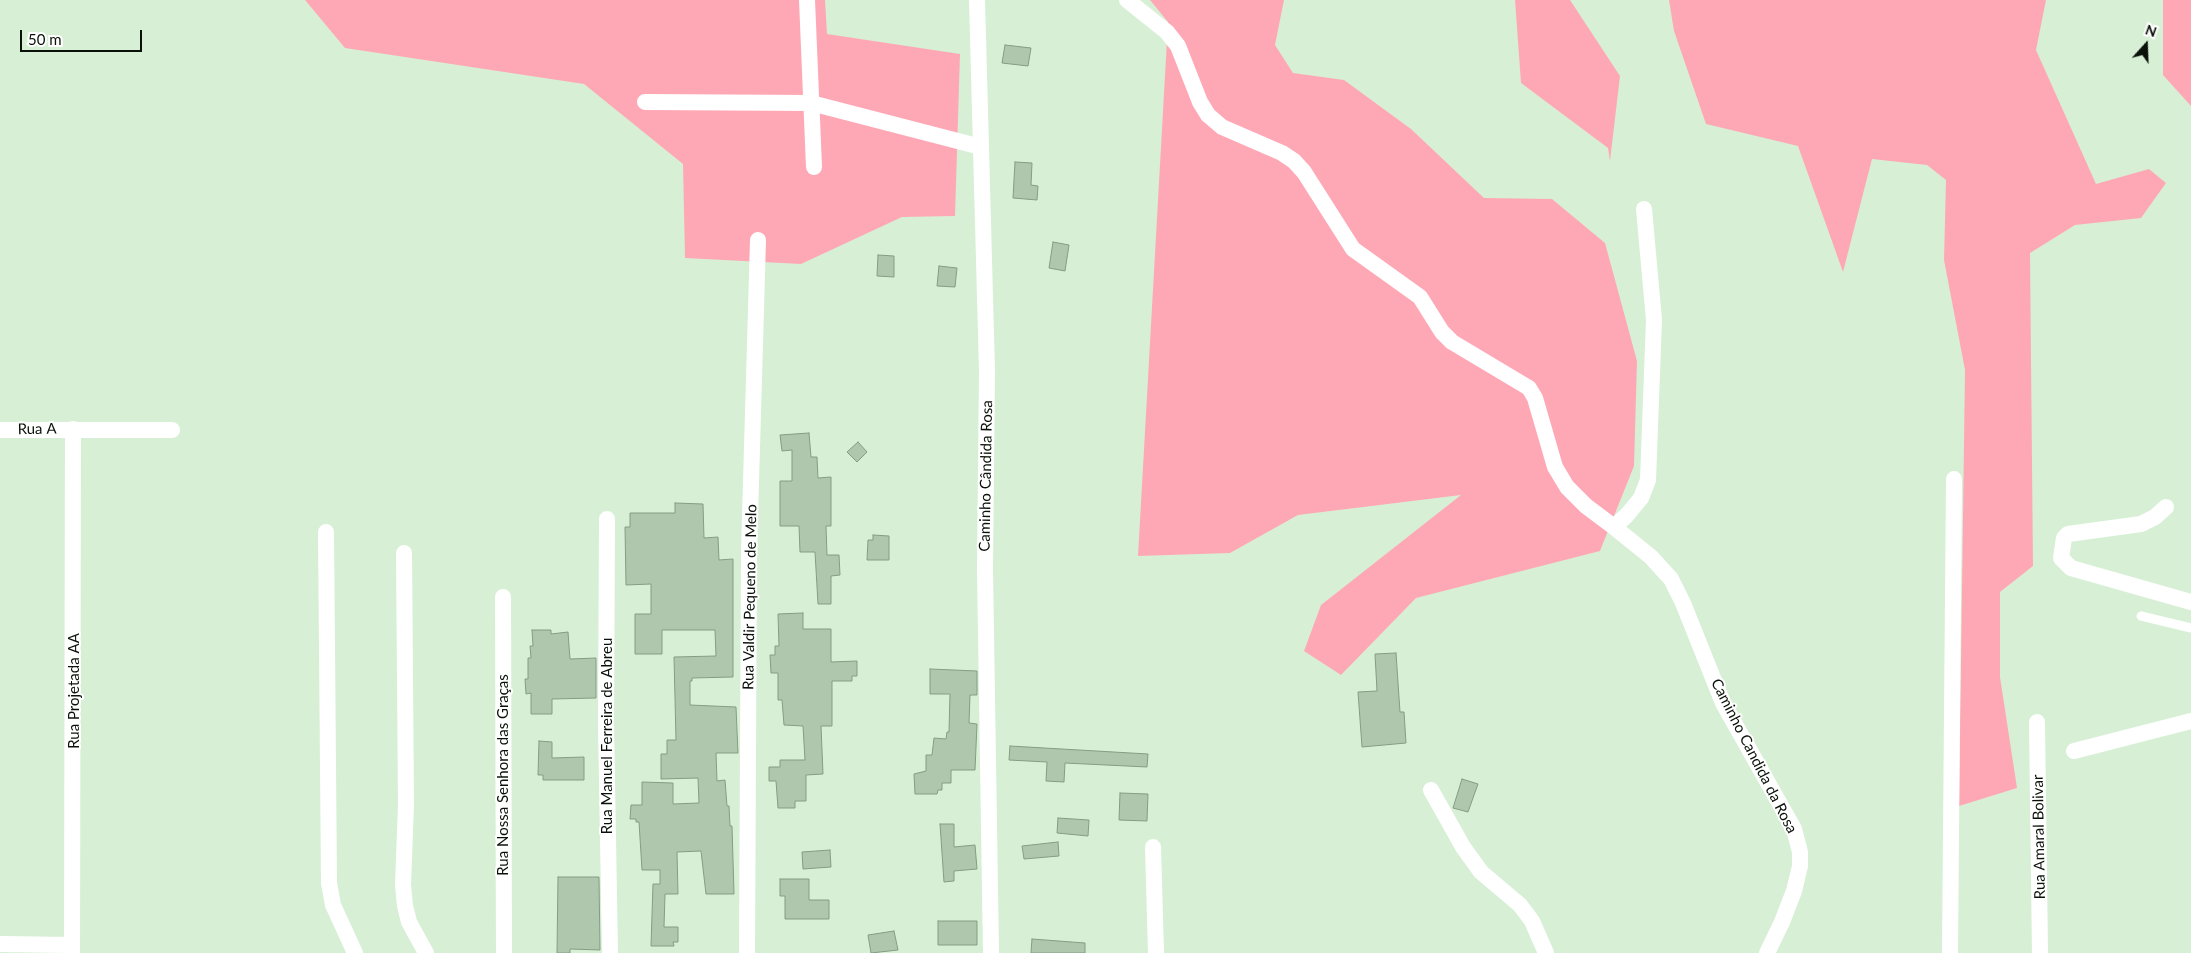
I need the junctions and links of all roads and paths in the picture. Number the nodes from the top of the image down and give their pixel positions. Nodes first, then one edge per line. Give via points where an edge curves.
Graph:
1 (807, 0) edge
2 (977, 0) edge
3 (1127, 0) edge
4 (645, 102) dead end
5 (811, 103) junction
6 (981, 147) junction
7 (814, 167) dead end
8 (1644, 209) dead end
9 (758, 240) dead end
10 (73, 429) junction
11 (0, 430) edge
12 (172, 430) dead end
13 (1954, 479) dead end
14 (2166, 507) dead end
15 (607, 519) dead end
16 (1614, 527) junction
17 (326, 532) dead end
18 (404, 553) dead end
19 (502, 597) dead end
20 (2191, 602) edge
21 (2141, 616) dead end
22 (2191, 628) edge
23 (2191, 721) edge
24 (2038, 722) dead end
25 (2074, 751) dead end
26 (1431, 790) dead end
27 (1153, 847) dead end
28 (0, 944) edge
29 (72, 949) edge
30 (355, 953) edge
31 (426, 953) edge
32 (504, 953) edge
33 (610, 953) edge
34 (747, 953) edge
35 (991, 953) edge
36 (1156, 953) edge
37 (1546, 953) edge
38 (1767, 953) edge
39 (1950, 953) edge
40 (2040, 953) edge

1 - 5 street
2 - 6 street, Caminho Cândida Rosa
3 - 16 street, Caminho Candida da Rosa via 1167,32 1178,46 1208,116 1294,161 1353,249 1420,297 1452,342 1529,388 1559,474 1586,506
4 - 5 street
5 - 6 street
5 - 7 street
6 - 35 street, Caminho Cândida Rosa via 987,371 985,570
8 - 16 street via 1654,320 1648,480 1641,498
9 - 34 street, Rua Valdir Pequeno de Melo via 750,551
10 - 11 street, Rua A
10 - 12 street, Rua A
10 - 29 street, Rua Projetada AA
13 - 39 street
14 - 20 street via 2155,518 2141,524 2068,534 2064,538 2062,558 2071,568
15 - 33 street, Rua Manuel Ferreira de Abreu
16 - 38 street, Caminho Candida da Rosa via 1651,557 1671,579 1684,603 1723,703 1794,829 1800,866 1782,922
17 - 30 street via 329,883 333,905
18 - 31 street via 406,804 403,885 409,922
19 - 32 street, Rua Nossa Senhora das Graças
21 - 22 lane
23 - 25 street
24 - 40 street, Rua Amaral Bolivar
26 - 37 street via 1481,872 1520,905 1532,921
27 - 36 street
28 - 29 street

